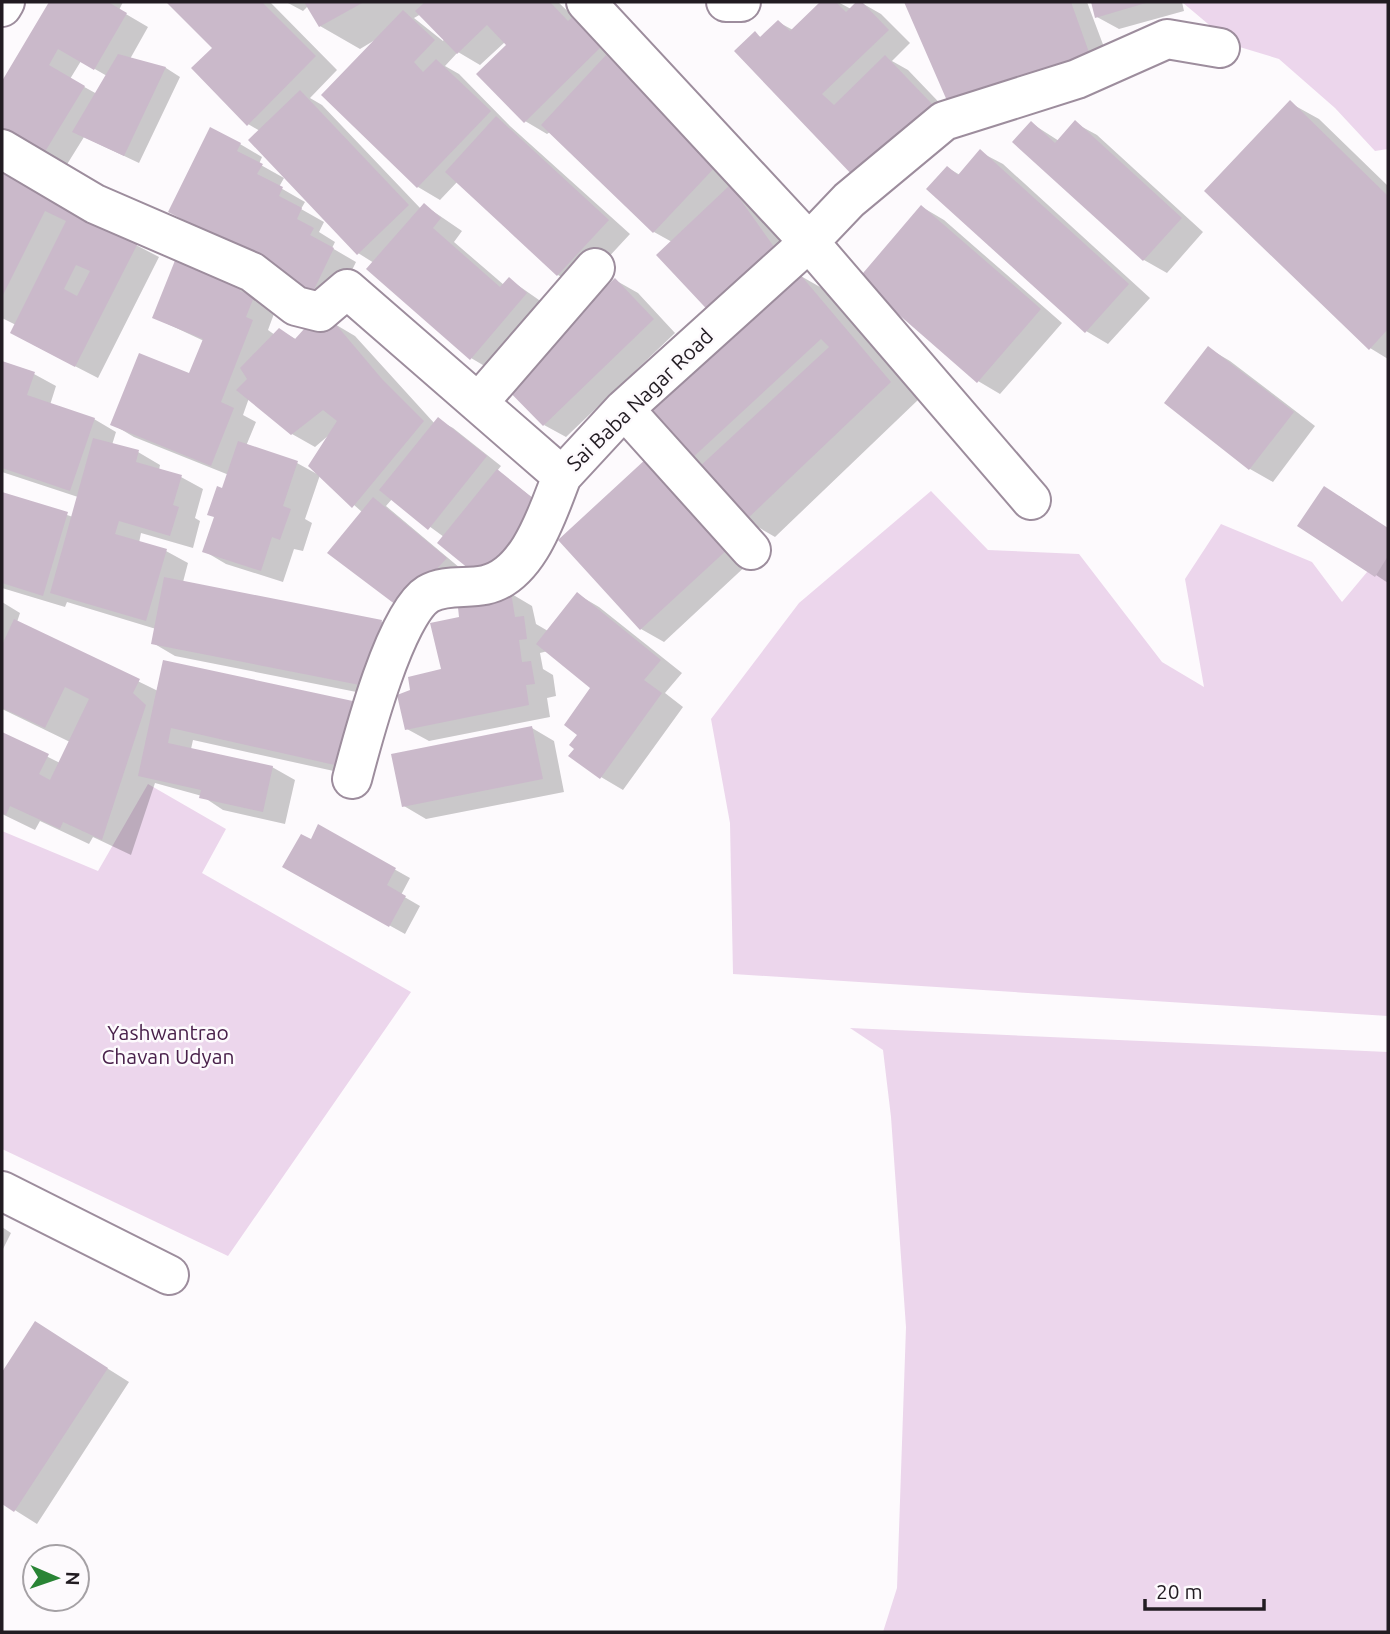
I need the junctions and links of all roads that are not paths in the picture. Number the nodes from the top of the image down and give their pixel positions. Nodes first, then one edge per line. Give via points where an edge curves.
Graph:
1 (5, 2) edge
2 (586, 2) edge
3 (726, 2) edge
4 (741, 2) edge
5 (2, 7) edge
6 (1220, 48) dead end
7 (2, 149) edge
8 (809, 242) junction
9 (595, 268) dead end
10 (478, 403) junction
11 (624, 410) junction
12 (562, 476) junction
13 (1031, 500) dead end
14 (751, 550) dead end
15 (352, 779) dead end
16 (2, 1191) edge
17 (169, 1275) dead end

1 - 5 street
2 - 8 street
3 - 4 street
6 - 8 street, Sai Baba Nagar Road via 1167,39 1077,79 944,121 849,200
7 - 10 street, Sai Baba Nagar Road via 95,204 252,272 296,306 320,312 347,289
8 - 11 street, Sai Baba Nagar Road
8 - 13 street
9 - 10 street
10 - 12 street, Sai Baba Nagar Road
11 - 12 street, Sai Baba Nagar Road
11 - 14 street
12 - 15 street via 538,538 515,565 487,584 446,587 426,595 410,615 373,697
16 - 17 street

